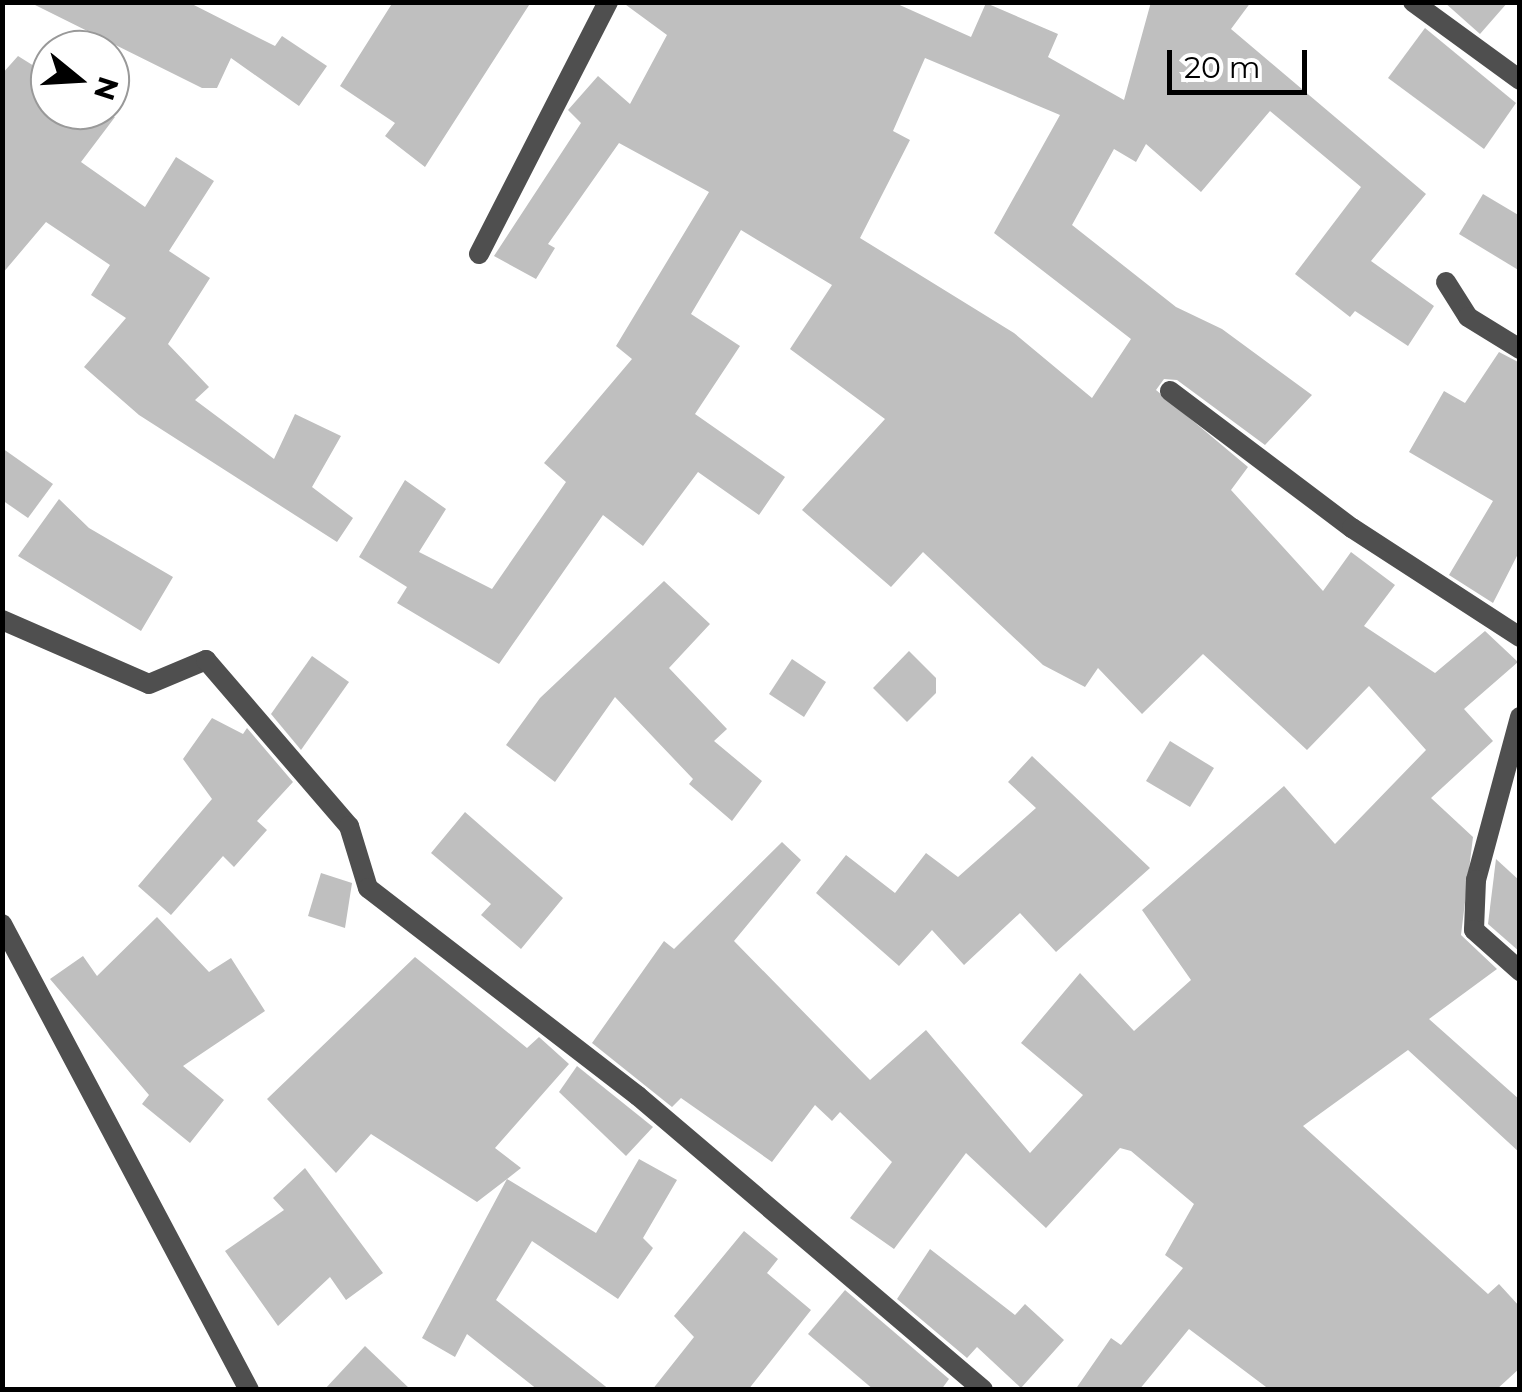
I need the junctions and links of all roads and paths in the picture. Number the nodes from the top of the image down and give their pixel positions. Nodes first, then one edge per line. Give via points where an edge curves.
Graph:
1 (608, 2) edge
2 (1413, 2) edge
3 (1520, 80) edge
4 (480, 254) dead end
5 (1446, 282) dead end
6 (1520, 349) edge
7 (1170, 391) dead end
8 (2, 620) edge
9 (1520, 637) edge
10 (1520, 717) edge
11 (2, 924) edge
12 (1520, 970) edge
13 (250, 1390) edge
14 (983, 1390) edge

1 - 4 street
2 - 3 street
5 - 6 street via 1468,317
7 - 9 street via 1352,528
8 - 14 street via 149,684 206,660 349,826 368,888 638,1096
10 - 12 street via 1476,880 1474,930
11 - 13 street

